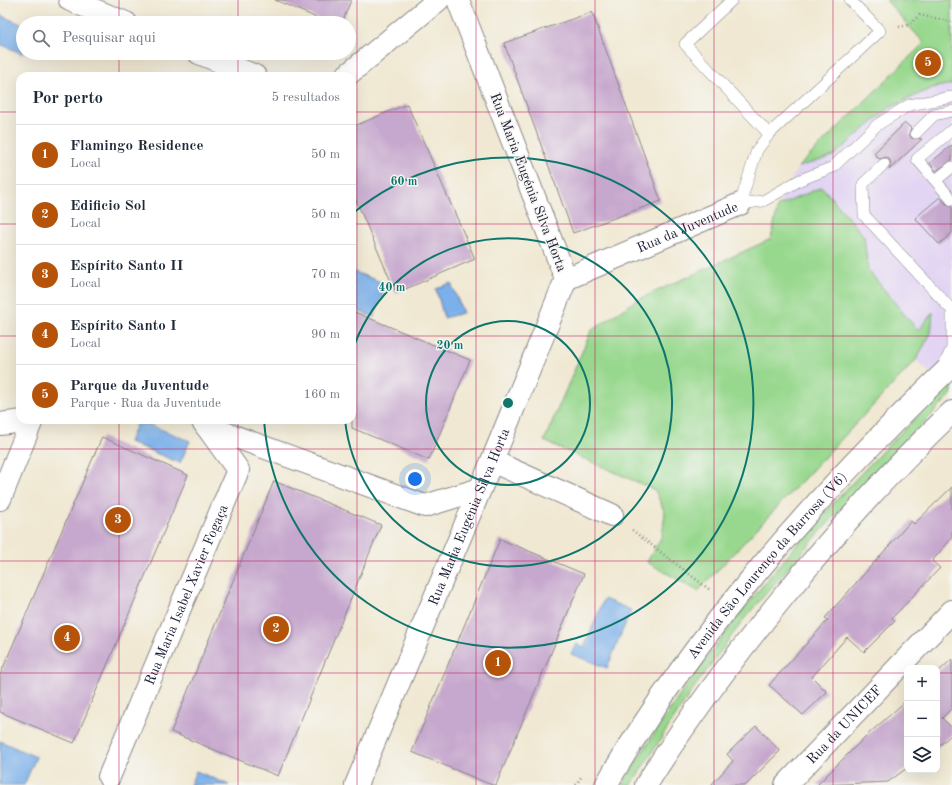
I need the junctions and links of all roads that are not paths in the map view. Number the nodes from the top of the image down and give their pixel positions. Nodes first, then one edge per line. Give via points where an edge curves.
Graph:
1 (70, 0) edge
2 (438, 0) edge
3 (458, 0) edge
4 (732, 0) edge
5 (850, 0) edge
6 (109, 16) edge
7 (216, 60) edge
8 (245, 72) edge
9 (351, 72) edge
10 (952, 97) edge
11 (952, 111) edge
12 (952, 130) edge
13 (916, 133) dead end
14 (769, 134) junction
15 (884, 164) dead end
16 (952, 167) edge
17 (936, 180) junction
18 (951, 196) edge
19 (740, 204) junction
20 (566, 279) junction
21 (951, 309) edge
22 (952, 364) edge
23 (937, 380) junction
24 (952, 412) edge
25 (16, 422) edge
26 (0, 424) edge
27 (30, 424) edge
28 (205, 424) edge
29 (207, 424) edge
30 (492, 460) junction
31 (480, 490) junction
32 (0, 499) edge
33 (612, 515) road end
34 (952, 611) edge
35 (109, 777) dead end
36 (356, 785) edge
37 (606, 785) edge
38 (646, 785) edge
39 (786, 785) edge

1 - 6 street
2 - 9 street
3 - 20 street, Rua Maria Eugénia Silva Horta
4 - 14 lane via 685,44
5 - 14 lane via 880,31
7 - 8 street
10 - 19 lane, Rua da Juventude via 909,105 877,125 833,167 800,180 763,201
11 - 13 lane via 934,115
12 - 17 lane via 917,159
14 - 19 lane via 757,150
15 - 21 lane via 863,184 864,215
16 - 17 lane
17 - 18 lane
19 - 20 street, Rua da Juventude
20 - 30 street, Rua Maria Eugénia Silva Horta
21 - 23 lane via 952,348
22 - 23 street, Avenida São Lourenço da Barrosa (V6)
23 - 37 street, Avenida São Lourenço da Barrosa (V6) via 826,493 762,565 703,638 652,711
24 - 38 street via 909,454 815,557 746,642 676,737
25 - 26 street
27 - 32 street
28 - 35 street, Rua Maria Isabel Xavier Fogaça via 238,470
29 - 31 street via 425,506
30 - 31 street, Rua Maria Eugénia Silva Horta
30 - 33 street
31 - 36 street, Rua Maria Eugénia Silva Horta
34 - 39 street, Rua da UNICEF

